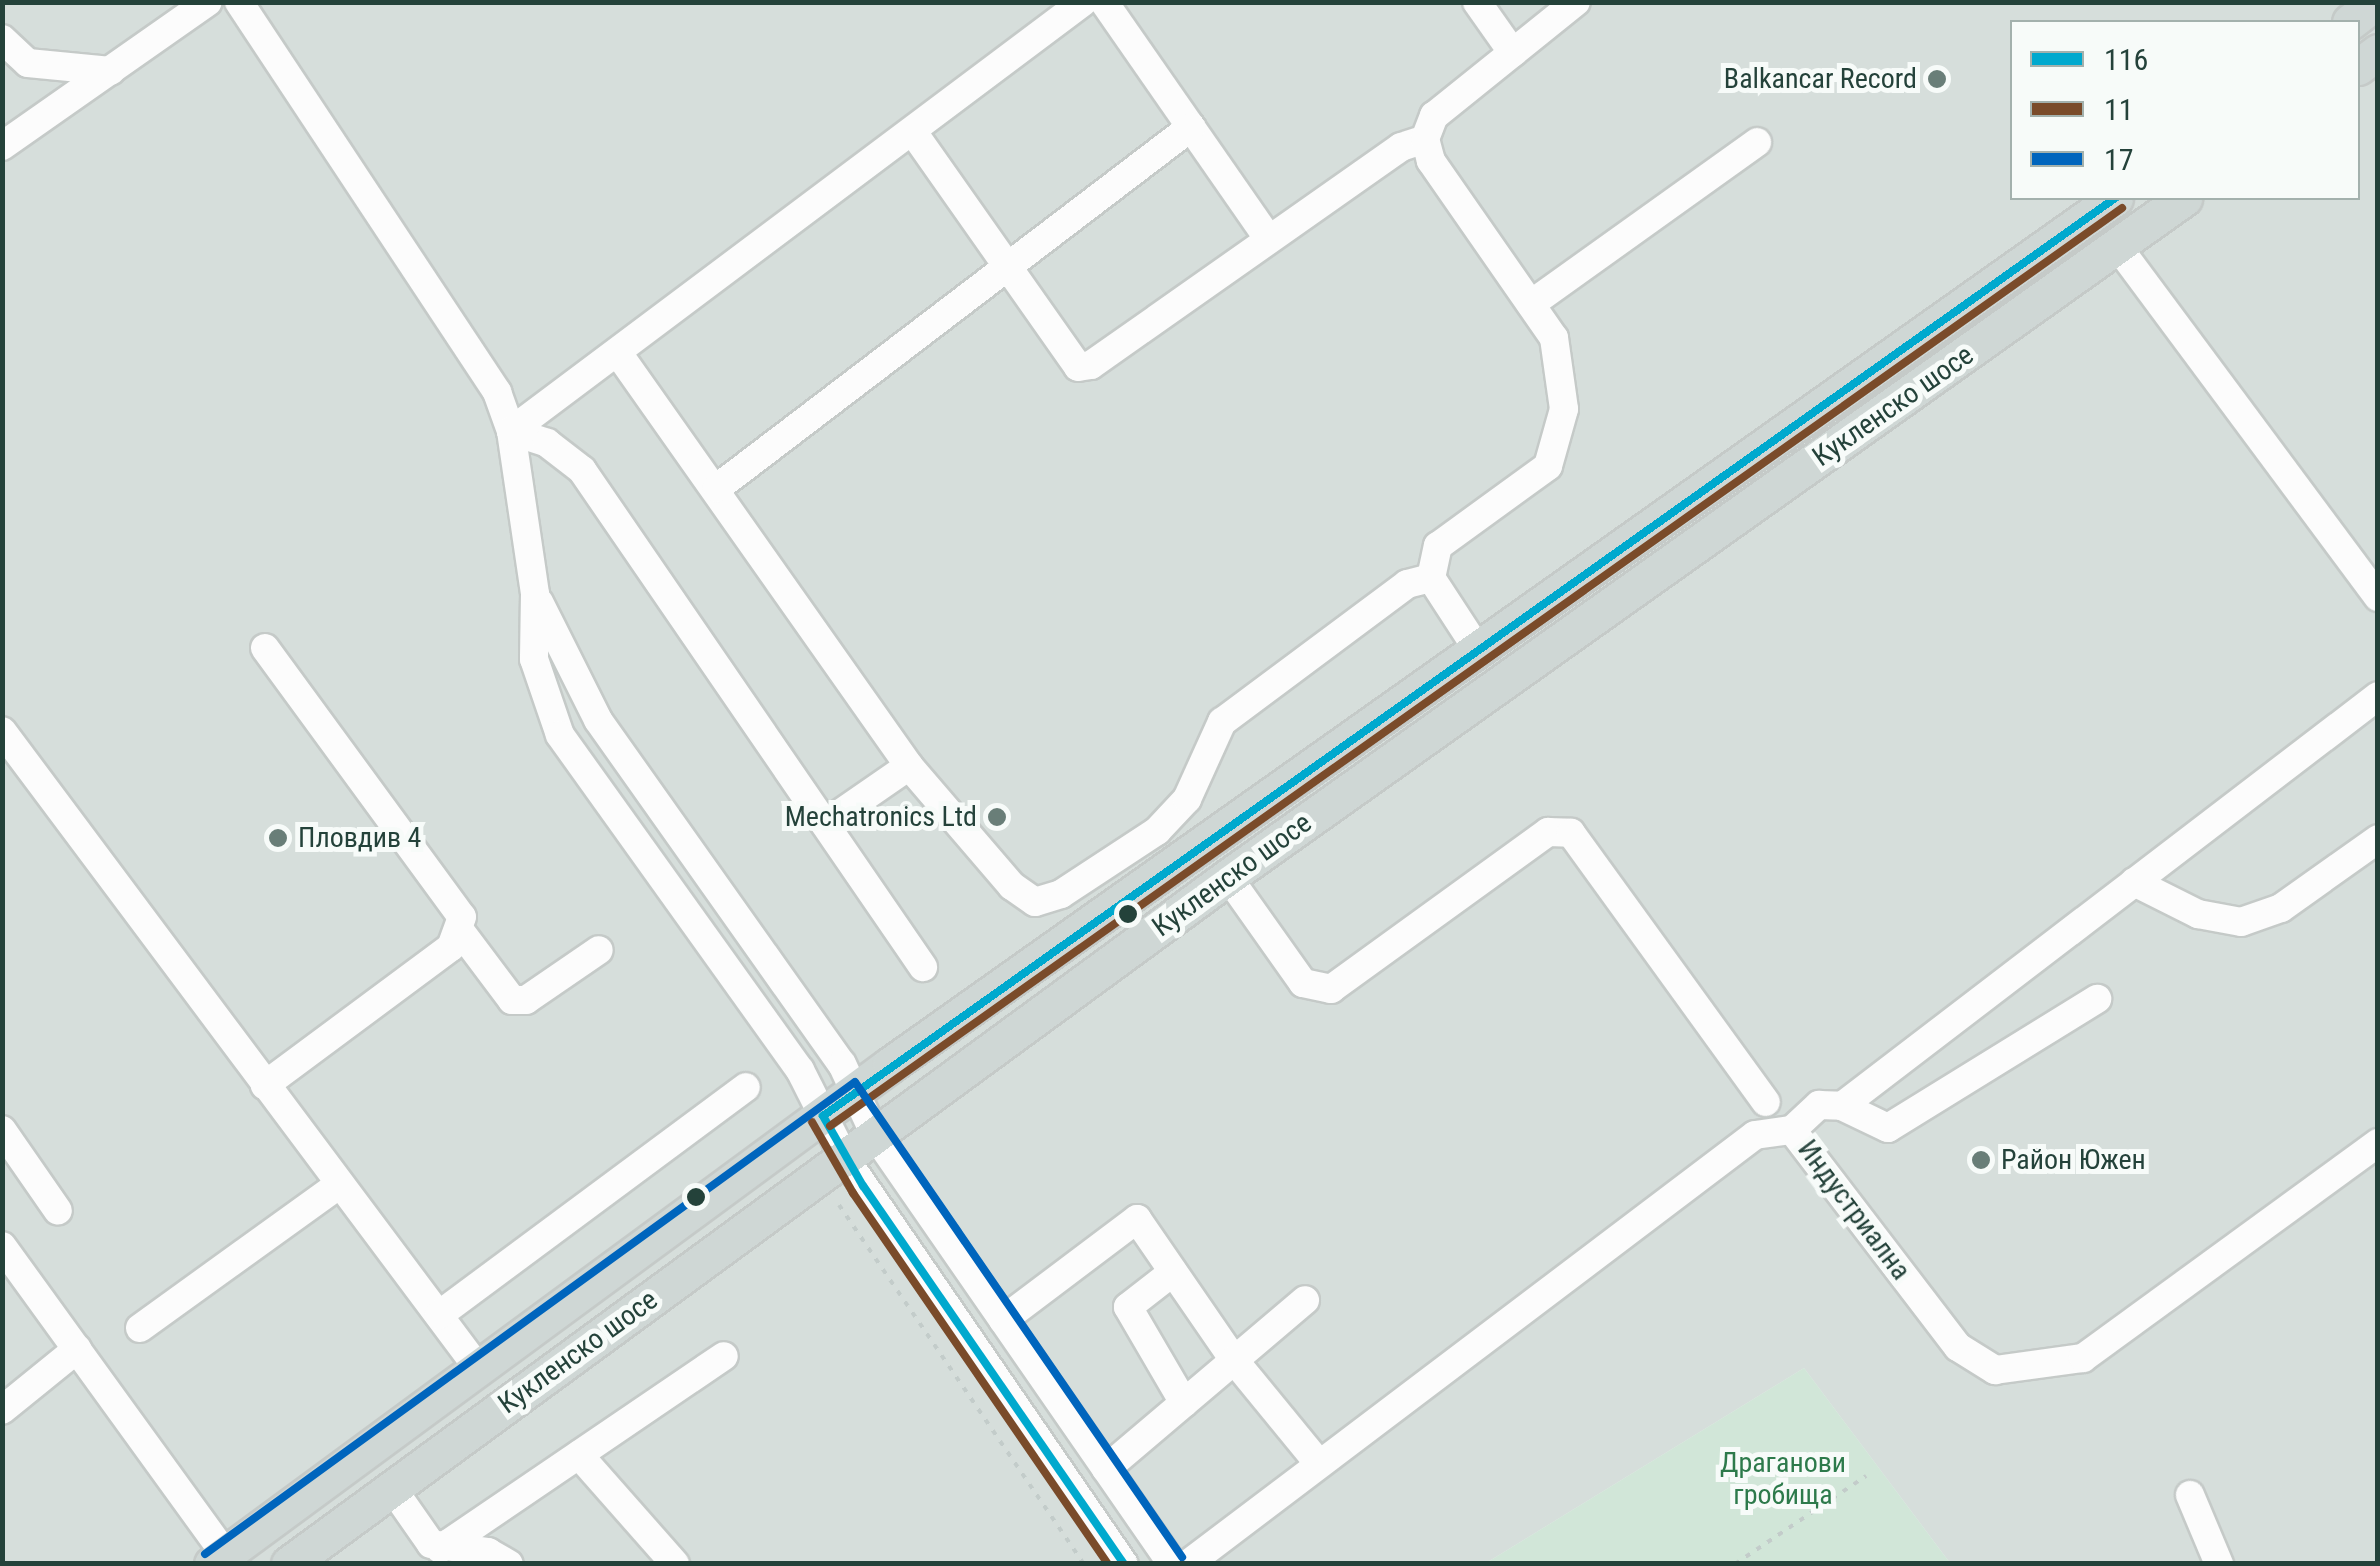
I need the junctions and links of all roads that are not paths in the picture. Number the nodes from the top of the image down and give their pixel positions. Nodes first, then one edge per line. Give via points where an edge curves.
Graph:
1 (208, 2) edge
2 (239, 2) edge
3 (1083, 2) edge
4 (1104, 2) edge
5 (1476, 2) edge
6 (1576, 2) edge
7 (2376, 2) edge
8 (2353, 20) edge
9 (2, 39) edge
10 (1513, 53) junction
11 (111, 71) junction
12 (1191, 128) junction
13 (913, 132) junction
14 (1424, 139) junction
15 (1757, 142) dead end
16 (2, 146) edge
17 (2112, 200) edge
18 (2181, 200) edge
19 (1268, 238) junction
20 (2118, 247) junction
21 (1004, 264) junction
22 (1531, 304) junction
23 (618, 353) junction
24 (511, 430) junction
25 (717, 488) junction
26 (1431, 578) junction
27 (535, 594) junction
28 (2378, 597) edge
29 (266, 648) dead end
30 (1478, 650) junction
31 (2378, 696) edge
32 (2, 731) edge
33 (909, 766) junction
34 (824, 824) junction
35 (2378, 839) edge
36 (1228, 877) junction
37 (2134, 882) junction
38 (461, 932) junction
39 (598, 950) dead end
40 (923, 968) dead end
41 (2097, 1000) dead end
42 (266, 1085) junction
43 (746, 1086) dead end
44 (854, 1094) junction
45 (1766, 1102) dead end
46 (1842, 1106) junction
47 (823, 1116) junction
48 (2, 1130) edge
49 (1792, 1130) junction
50 (874, 1135) junction
51 (2378, 1143) edge
52 (844, 1157) junction
53 (338, 1185) junction
54 (58, 1211) dead end
55 (2, 1246) edge
56 (1174, 1272) junction
57 (1305, 1300) dead end
58 (440, 1316) junction
59 (1003, 1320) junction
60 (140, 1328) dead end
61 (77, 1349) junction
62 (724, 1356) dead end
63 (1234, 1360) junction
64 (478, 1368) junction
65 (1184, 1403) junction
66 (2, 1410) edge
67 (579, 1454) junction
68 (1319, 1464) junction
69 (1106, 1469) junction
70 (392, 1488) junction
71 (2190, 1495) dead end
72 (440, 1550) junction
73 (218, 1559) edge
74 (289, 1564) edge
75 (509, 1564) edge
76 (675, 1564) edge
77 (1124, 1564) edge
78 (1172, 1564) edge
79 (1188, 1564) edge
80 (2219, 1564) edge

1 - 11 street
2 - 24 street via 461,329
3 - 13 street
4 - 12 street
5 - 10 street
6 - 10 street
7 - 8 main road
9 - 11 street via 28,63
10 - 14 street via 1434,116
11 - 16 street
12 - 19 street
12 - 21 street
13 - 21 street
13 - 23 street
14 - 19 street via 1401,146
14 - 22 street via 1430,160
15 - 22 street
17 - 30 main road, Кукленско шосе
18 - 20 main road, Кукленско шосе
19 - 21 street via 1091,365 1078,367
20 - 28 street
20 - 36 main road, Кукленско шосе
21 - 25 street
22 - 26 street via 1554,338 1564,409 1548,466 1438,546
23 - 24 street
23 - 25 street
24 - 27 street
24 - 34 street via 547,443 582,470
25 - 33 street
26 - 30 street
26 - 33 street via 1407,584 1222,722 1187,799 1157,831 1061,894 1035,902 1012,886
27 - 44 street via 598,720 842,1064
27 - 47 street via 534,660 560,735 789,1053
29 - 38 street via 462,917
30 - 44 main road, Кукленско шосе
31 - 37 street
32 - 42 street
33 - 34 street
34 - 40 street
35 - 37 street via 2281,908 2241,922 2198,914
36 - 45 street via 1303,983 1331,989 1548,832 1571,833
36 - 50 main road, Кукленско шосе
37 - 46 street
38 - 39 street via 512,1000 526,1000
38 - 42 street via 451,947
41 - 46 street via 1888,1128
42 - 53 street
43 - 58 street
44 - 47 main road, Кукленско шосе
44 - 50 street
46 - 49 street via 1819,1105
47 - 52 street
47 - 64 main road, Кукленско шосе
48 - 54 street
49 - 51 street, Индустриална via 1958,1348 1995,1370 2082,1358
49 - 68 street, Индустриална via 1755,1135
50 - 52 main road, Кукленско шосе
50 - 59 street
52 - 70 main road, Кукленско шосе
52 - 77 street
53 - 58 street
53 - 60 street
55 - 61 street
56 - 59 street via 1136,1219
56 - 63 street
56 - 65 street via 1128,1307
57 - 63 street
58 - 64 street
59 - 69 street
61 - 66 street
61 - 73 street
62 - 67 street
63 - 65 street
63 - 68 street
64 - 73 main road, Кукленско шосе
65 - 69 street
67 - 72 street
67 - 76 street
68 - 79 street, Индустриална
69 - 78 street
70 - 72 street
70 - 74 main road, Кукленско шосе
71 - 80 street
72 - 75 street via 488,1552

